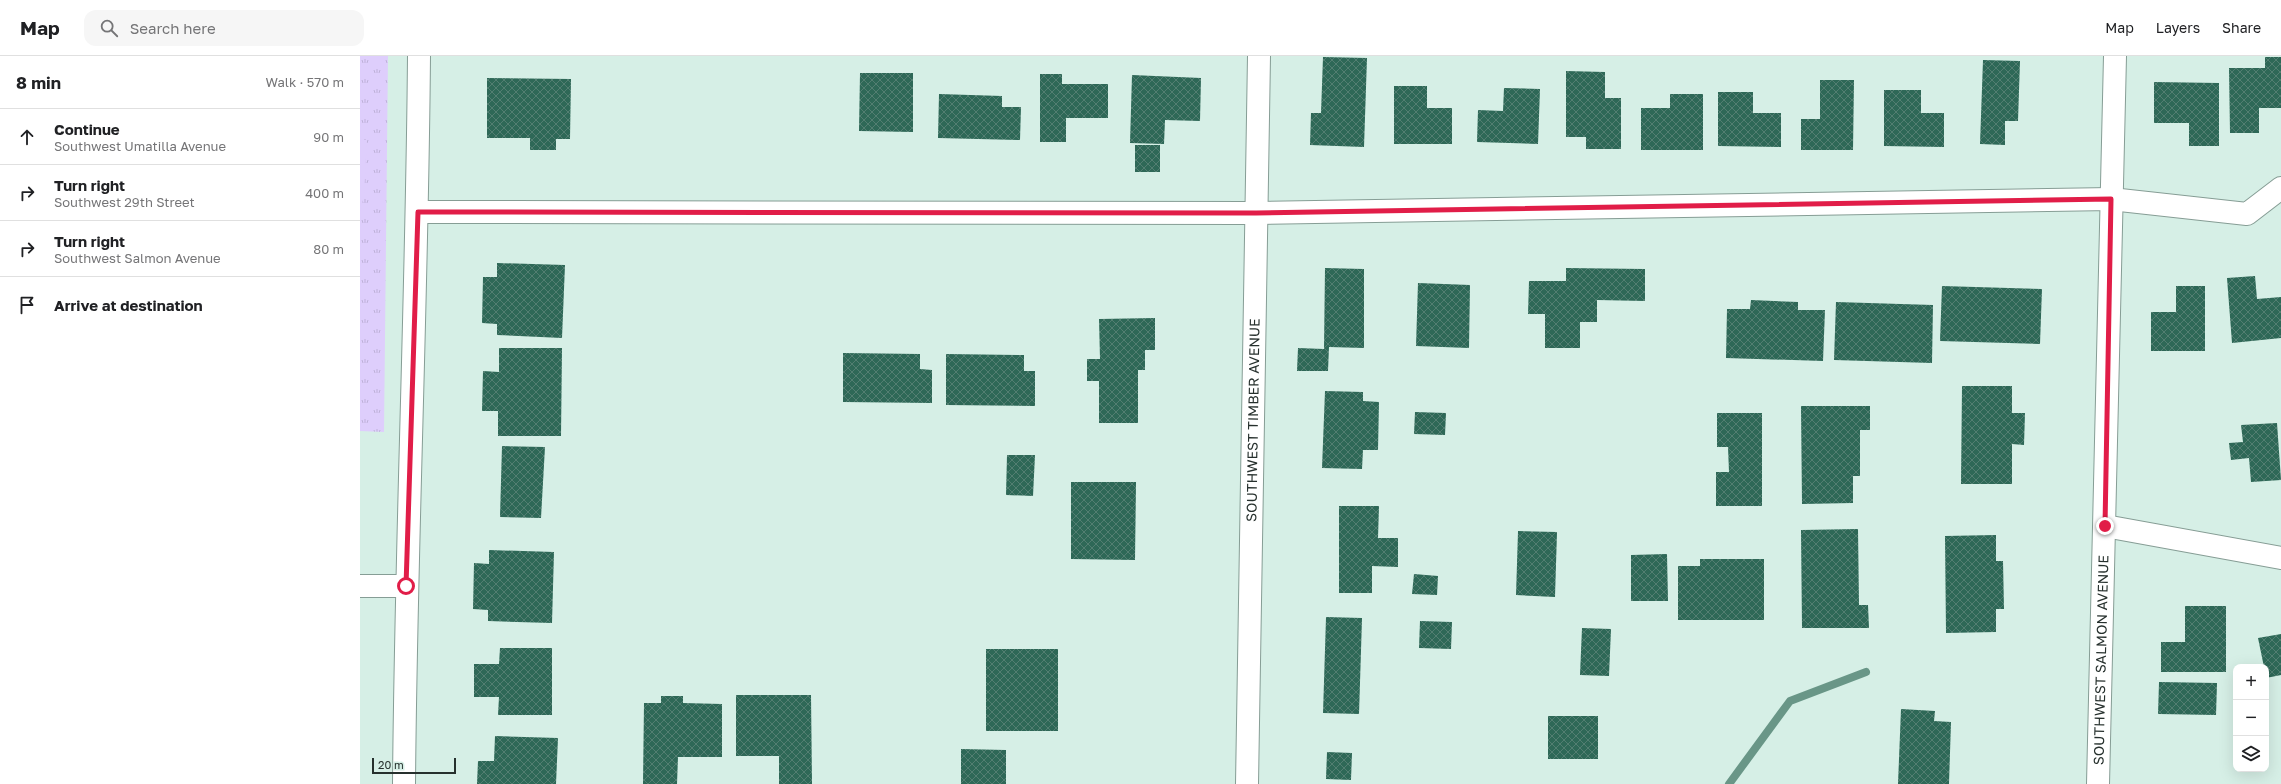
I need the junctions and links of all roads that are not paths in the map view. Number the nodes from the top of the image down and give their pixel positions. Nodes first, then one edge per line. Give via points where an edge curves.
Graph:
1 (419, 56) edge
2 (1259, 56) edge
3 (2115, 56) edge
4 (2281, 188) edge
5 (2111, 199) junction
6 (418, 212) junction
7 (1256, 213) junction
8 (2105, 526) junction
9 (2281, 558) edge
10 (360, 586) edge
11 (406, 586) junction
12 (404, 784) edge
13 (1247, 784) edge
14 (2098, 784) edge

1 - 6 street
2 - 7 street, SOUTHWEST TIMBER AVENUE
3 - 5 street, SOUTHWEST SALMON AVENUE
4 - 5 street via 2247,214
5 - 7 street
5 - 8 street, SOUTHWEST SALMON AVENUE
6 - 7 street
6 - 11 street
7 - 13 street, SOUTHWEST TIMBER AVENUE
8 - 9 street
8 - 14 street, SOUTHWEST SALMON AVENUE
10 - 11 street
11 - 12 street

